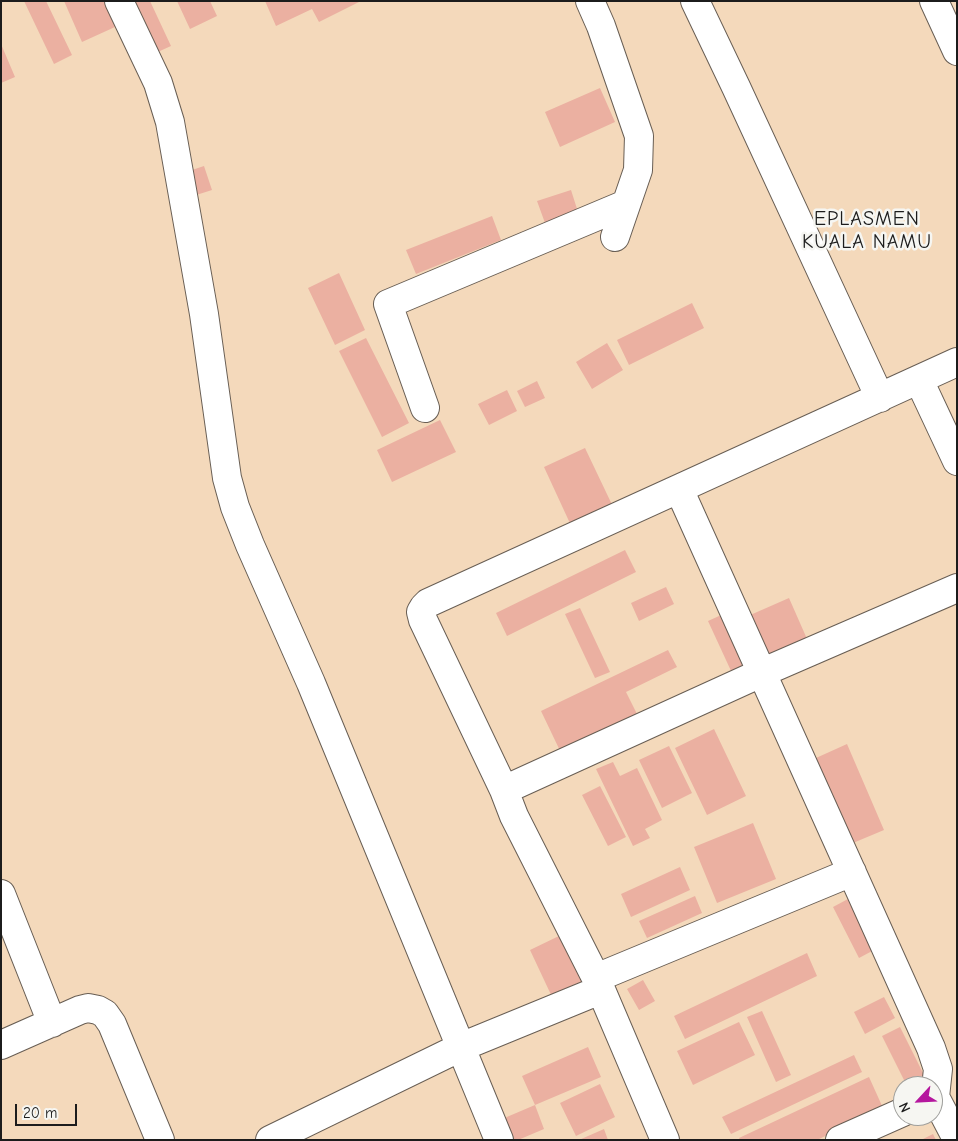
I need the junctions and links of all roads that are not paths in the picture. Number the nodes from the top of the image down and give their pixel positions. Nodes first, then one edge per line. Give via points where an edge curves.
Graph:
1 (119, 1) edge
2 (590, 1) edge
3 (694, 1) edge
4 (934, 1) edge
5 (957, 51) edge
6 (626, 204) junction
7 (615, 237) dead end
8 (957, 362) edge
9 (919, 380) junction
10 (880, 398) junction
11 (425, 408) dead end
12 (957, 461) edge
13 (679, 489) junction
14 (957, 588) edge
15 (761, 672) junction
16 (504, 790) junction
17 (852, 872) junction
18 (1, 894) edge
19 (598, 984) junction
20 (52, 1023) junction
21 (1, 1045) edge
22 (461, 1047) junction
23 (939, 1076) edge
24 (943, 1097) edge
25 (893, 1116) edge
26 (957, 1139) edge
27 (160, 1140) edge
28 (270, 1140) edge
29 (498, 1140) edge
30 (665, 1140) edge
31 (840, 1140) edge

1 - 22 street via 158,83 170,122 204,314 227,478 236,507
2 - 6 street via 602,26 639,136 638,170
3 - 10 street
4 - 5 street
6 - 7 street
6 - 11 street via 388,304
8 - 9 street
9 - 10 street
9 - 12 street
10 - 13 street
13 - 15 street
13 - 16 street via 428,603 421,612
14 - 15 street
15 - 16 street
15 - 17 street
16 - 19 street
17 - 19 street
17 - 23 street
18 - 20 street
19 - 22 street
19 - 30 street
20 - 21 street
20 - 27 street via 88,1008 105,1014 120,1042
22 - 28 street
22 - 29 street
24 - 26 street
25 - 31 street

